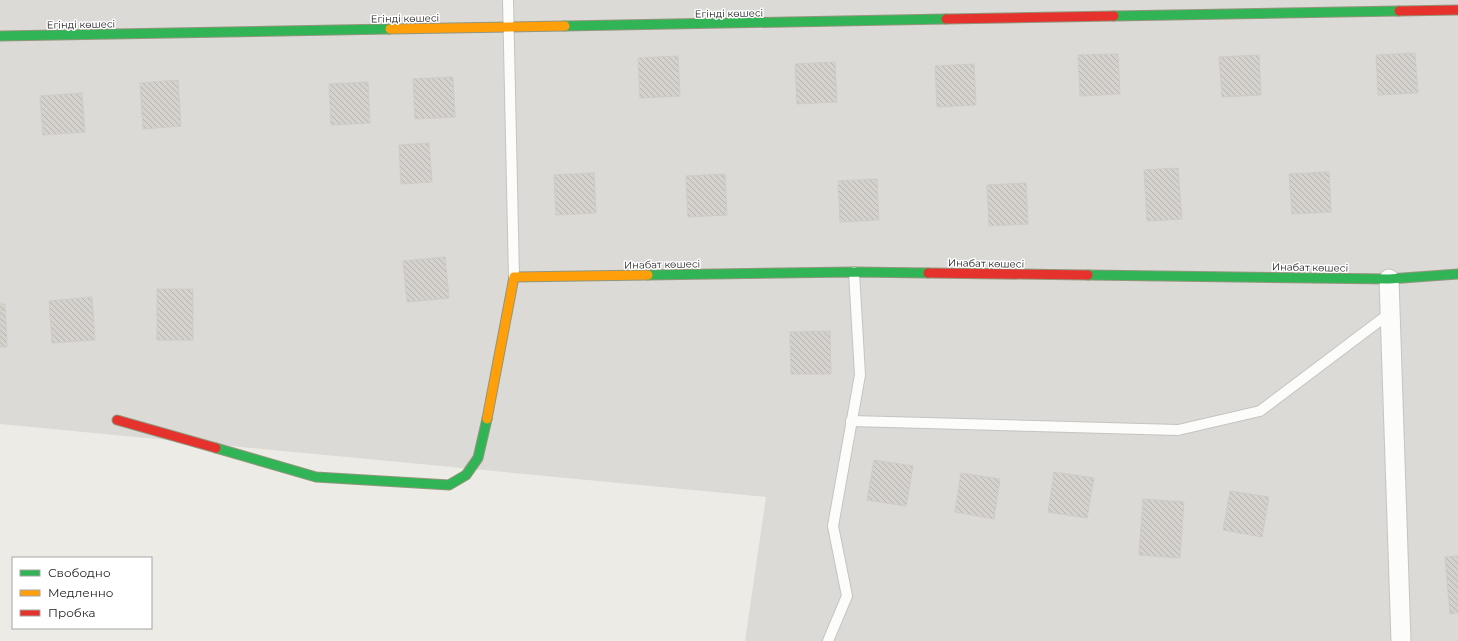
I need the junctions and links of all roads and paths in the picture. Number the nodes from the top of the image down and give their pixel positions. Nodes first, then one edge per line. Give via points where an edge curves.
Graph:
1 (508, 0) edge
2 (1458, 10) edge
3 (508, 28) junction
4 (0, 36) edge
5 (854, 272) junction
6 (1458, 274) edge
7 (514, 277) junction
8 (1389, 279) junction
9 (1390, 313) junction
10 (117, 420) dead end
11 (852, 421) junction
12 (828, 641) edge
13 (1401, 641) edge

1 - 3 lane
2 - 3 street, Егінді көшесі
3 - 4 street, Егінді көшесі
3 - 7 lane
5 - 7 street, Инабат көшесі
5 - 8 street, Инабат көшесі
5 - 11 lane via 860,375
6 - 8 street, Инабат көшесі
7 - 10 street via 478,458 466,475 449,485 316,477
8 - 9 street
9 - 11 lane via 1260,411 1178,430
9 - 13 street
11 - 12 lane via 833,526 847,596

